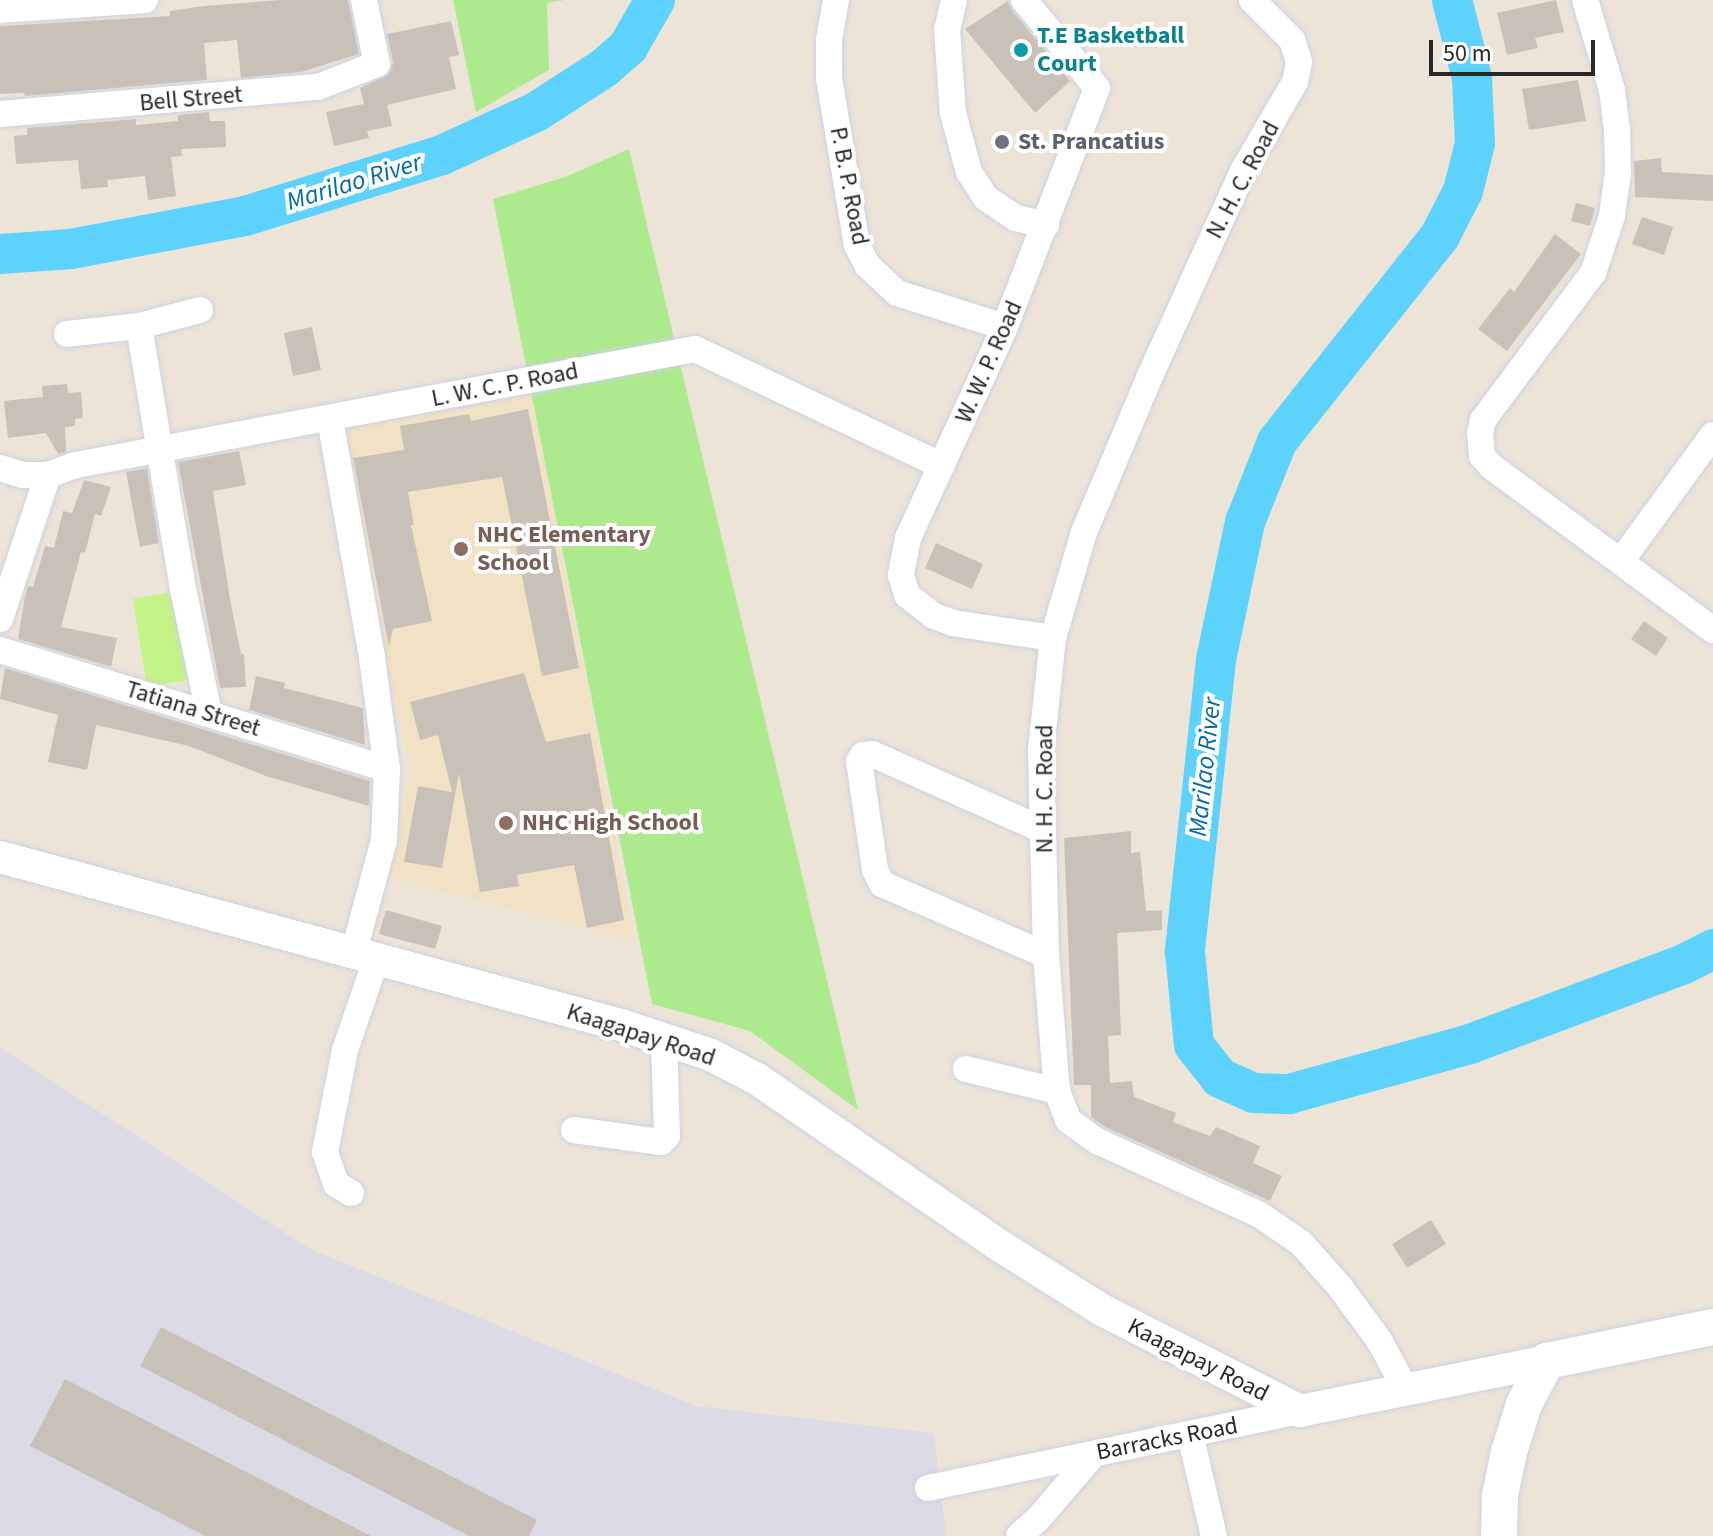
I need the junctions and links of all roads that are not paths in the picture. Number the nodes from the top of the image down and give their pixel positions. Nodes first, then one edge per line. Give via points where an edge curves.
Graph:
1 (145, 0) edge
2 (364, 0) edge
3 (836, 0) edge
4 (954, 0) edge
5 (1024, 0) edge
6 (1252, 0) edge
7 (1585, 0) edge
8 (0, 10) edge
9 (0, 114) edge
10 (1046, 225) junction
11 (200, 310) dead end
12 (139, 326) junction
13 (1005, 327) junction
14 (67, 334) dead end
15 (330, 419) junction
16 (1713, 435) edge
17 (159, 449) junction
18 (942, 466) junction
19 (0, 468) edge
20 (48, 475) junction
21 (1621, 561) junction
22 (0, 619) edge
23 (1713, 630) edge
24 (1053, 638) junction
25 (0, 650) edge
26 (209, 713) junction
27 (387, 769) junction
28 (1043, 830) junction
29 (0, 857) edge
30 (1046, 955) junction
31 (364, 957) junction
32 (664, 1041) junction
33 (966, 1069) dead end
34 (1057, 1091) junction
35 (574, 1130) dead end
36 (351, 1193) dead end
37 (1713, 1327) edge
38 (1547, 1361) junction
39 (1406, 1390) junction
40 (1300, 1411) junction
41 (1190, 1434) junction
42 (1094, 1454) junction
43 (928, 1488) dead end
44 (1019, 1536) edge
45 (1214, 1536) edge
46 (1499, 1536) edge

1 - 8 street
2 - 9 street, Bell Street via 377,64 318,87
3 - 13 street, P. B. P. Road via 829,78 857,245 867,265 897,293
4 - 10 street via 947,30 953,113 969,172 986,198 1016,218
5 - 10 street, W. W. P. Road via 1097,88
6 - 24 street, N. H. C. Road via 1292,40 1299,62 1295,82 1243,171 1144,390 1084,532
7 - 21 street via 1612,90 1617,128 1612,216 1593,273 1483,420 1480,445 1492,467
10 - 13 street, W. W. P. Road
11 - 12 street
12 - 14 street
12 - 17 street
13 - 18 street, W. W. P. Road
15 - 17 street, L. W. C. P. Road
15 - 18 street, L. W. C. P. Road via 695,349
15 - 27 street
16 - 21 street
17 - 20 street, L. W. C. P. Road
17 - 26 street
18 - 24 street, W. W. P. Road via 903,556 907,595 918,607 953,623
19 - 20 street
20 - 22 street
21 - 23 street
24 - 28 street, N. H. C. Road via 1041,750
25 - 26 street, Tatiana Street
26 - 27 street, Tatiana Street
27 - 31 street via 384,840
28 - 30 street, N. H. C. Road
28 - 30 street via 872,754 859,761 875,870 882,884
29 - 31 street, Kaagapay Road
30 - 34 street, N. H. C. Road
31 - 32 street, Kaagapay Road
31 - 36 street via 325,1152 336,1184
32 - 35 street via 667,1136 661,1142
32 - 40 street, Kaagapay Road via 711,1055 757,1079 1102,1310
33 - 34 street
34 - 39 street, N. H. C. Road via 1068,1120 1097,1141 1260,1215 1301,1243 1364,1319
37 - 38 main road
38 - 39 street, Barracks Road
38 - 46 main road via 1524,1404 1509,1452
39 - 40 street, Barracks Road
40 - 41 street, Barracks Road
41 - 42 street, Barracks Road
41 - 45 street
42 - 43 street, Barracks Road
42 - 44 street

